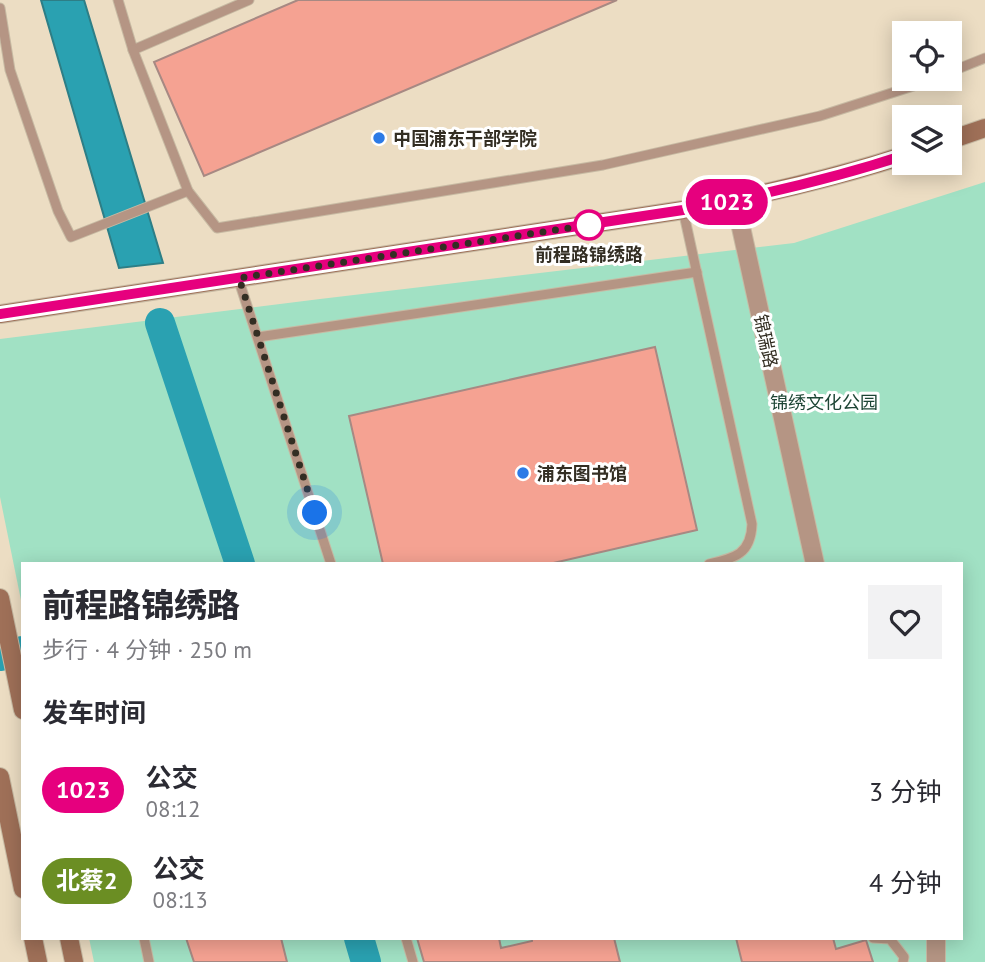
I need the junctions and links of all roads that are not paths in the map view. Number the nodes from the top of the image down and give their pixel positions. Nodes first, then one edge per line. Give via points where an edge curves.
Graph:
1 (118, 0) edge
2 (249, 0) edge
3 (0, 8) edge
4 (134, 50) junction
5 (985, 58) edge
6 (962, 67) edge
7 (898, 91) edge
8 (985, 128) edge
9 (962, 136) edge
10 (892, 159) edge
11 (188, 191) junction
12 (735, 200) junction
13 (683, 210) junction
14 (697, 272) junction
15 (239, 278) junction
16 (0, 314) edge
17 (258, 337) junction
18 (330, 562) edge
19 (716, 562) edge
20 (815, 562) edge
21 (0, 598) edge
22 (21, 700) edge
23 (0, 777) edge
24 (21, 879) edge
25 (33, 940) edge
26 (69, 940) edge
27 (144, 940) edge
28 (407, 940) edge
29 (891, 940) edge
30 (936, 940) edge
31 (37, 962) edge
32 (74, 962) edge
33 (149, 962) edge
34 (413, 962) edge
35 (903, 962) edge
36 (936, 962) edge

1 - 4 lane
2 - 4 lane
3 - 11 lane via 10,70 71,237
4 - 11 lane
5 - 6 lane
7 - 11 lane via 820,116 603,165 217,228
8 - 9 street
10 - 12 street
12 - 13 street
12 - 20 street, 锦瑞路
13 - 14 lane
13 - 15 street
14 - 17 lane
14 - 19 lane via 752,524 742,552
15 - 16 street
15 - 17 lane
17 - 18 lane
21 - 22 street
23 - 24 street
25 - 31 street
26 - 32 street
27 - 33 lane
28 - 34 lane
29 - 35 lane
30 - 36 street

